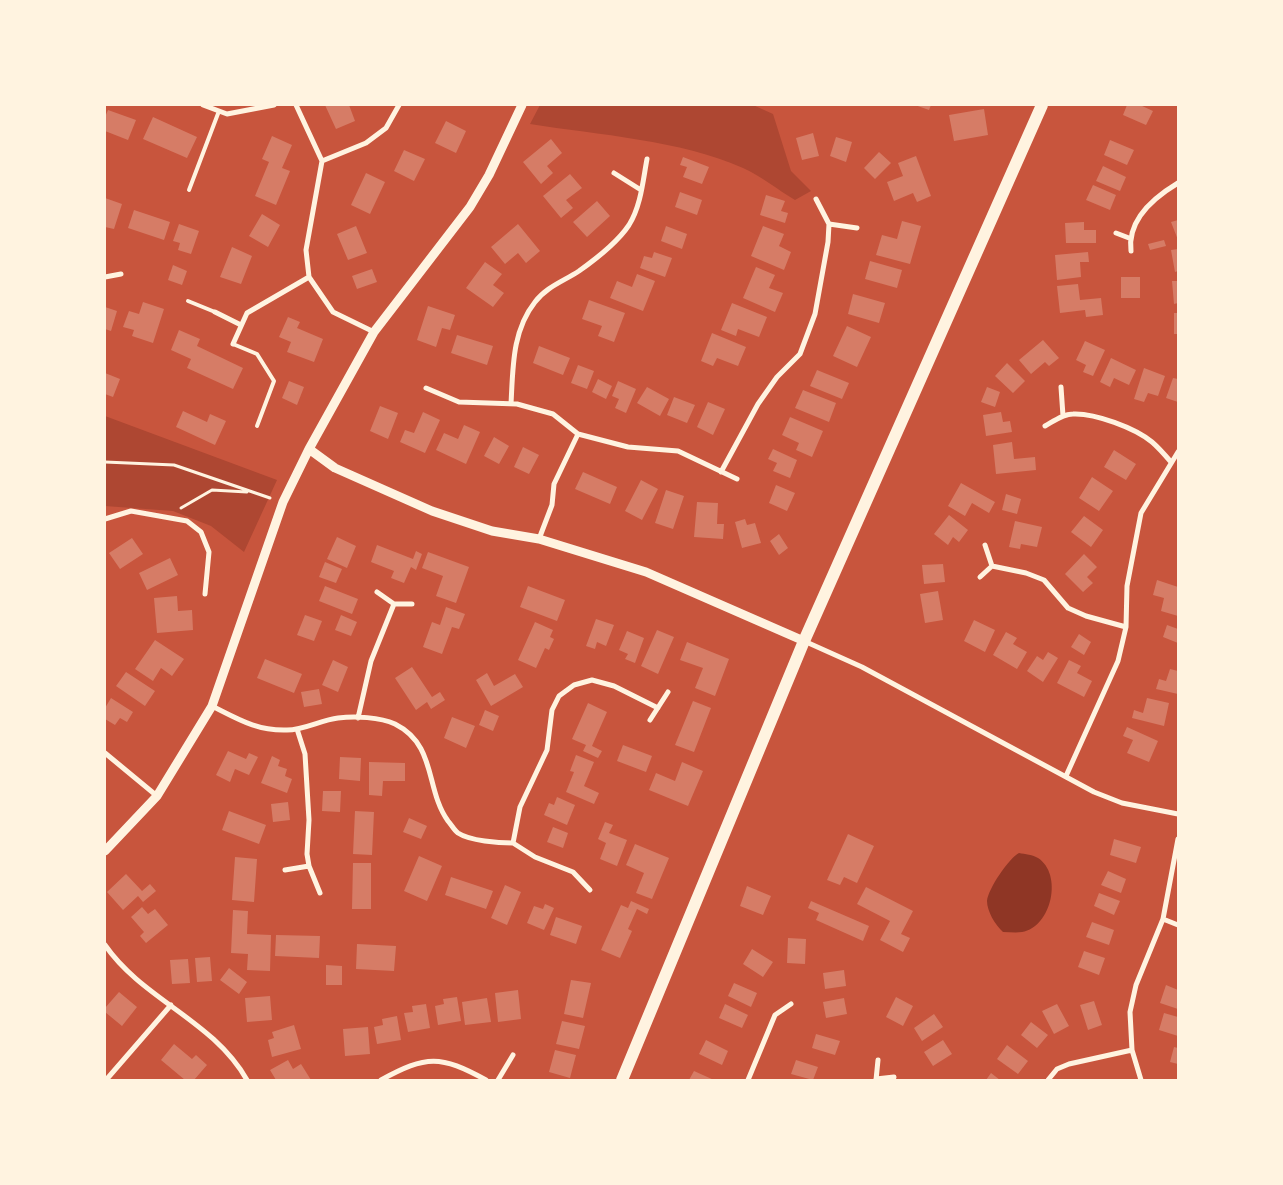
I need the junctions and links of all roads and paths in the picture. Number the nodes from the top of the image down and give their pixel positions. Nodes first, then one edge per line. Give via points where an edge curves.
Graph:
1 (203, 105) edge
2 (274, 105) edge
3 (296, 105) edge
4 (399, 105) edge
5 (522, 105) edge
6 (1042, 105) edge
7 (219, 111) junction
8 (647, 159) dead end
9 (322, 161) junction
10 (614, 173) dead end
11 (1178, 184) edge
12 (189, 190) dead end
13 (641, 190) junction
14 (816, 199) dead end
15 (829, 224) junction
16 (857, 228) dead end
17 (1116, 233) dead end
18 (1129, 238) junction
19 (1131, 251) dead end
20 (121, 274) dead end
21 (105, 277) edge
22 (309, 278) junction
23 (188, 301) dead end
24 (215, 312) joint
25 (241, 325) junction
26 (374, 332) junction
27 (233, 344) joint
28 (1061, 387) dead end
29 (426, 388) dead end
30 (511, 404) junction
31 (1063, 416) junction
32 (257, 426) dead end
33 (1045, 426) dead end
34 (578, 434) junction
35 (309, 449) junction
36 (1178, 452) edge
37 (105, 462) edge
38 (1171, 462) junction
39 (722, 472) junction
40 (737, 479) dead end
41 (252, 492) junction
42 (283, 502) junction
43 (165, 516) junction
44 (105, 519) edge
45 (539, 539) junction
46 (985, 545) dead end
47 (992, 566) junction
48 (980, 577) dead end
49 (377, 592) dead end
50 (205, 594) dead end
51 (394, 604) junction
52 (412, 604) dead end
53 (1126, 627) junction
54 (804, 641) junction
55 (668, 692) dead end
56 (212, 706) junction
57 (658, 708) junction
58 (358, 718) junction
59 (650, 720) dead end
60 (296, 728) junction
61 (105, 753) edge
62 (1066, 776) junction
63 (158, 796) junction
64 (1178, 814) edge
65 (1178, 839) edge
66 (514, 843) junction
67 (105, 851) edge
68 (309, 866) junction
69 (286, 870) dead end
70 (590, 890) dead end
71 (320, 893) dead end
72 (1163, 919) junction
73 (1178, 925) edge
74 (105, 945) edge
75 (791, 1004) dead end
76 (170, 1005) junction
77 (1132, 1050) junction
78 (513, 1055) dead end
79 (878, 1060) dead end
80 (108, 1074) edge
81 (894, 1077) dead end
82 (749, 1079) edge
83 (876, 1079) edge
84 (106, 1080) edge
85 (246, 1080) edge
86 (381, 1080) edge
87 (486, 1080) edge
88 (498, 1080) edge
89 (622, 1080) edge
90 (755, 1080) edge
91 (1048, 1080) edge
92 (1141, 1080) edge

1 - 7 street
2 - 7 street via 227,114
3 - 9 street
4 - 9 street via 386,128 366,143
5 - 26 street via 504,147 470,206
6 - 54 main road
7 - 12 lane
8 - 13 street
9 - 22 street via 306,250
10 - 13 street
11 - 18 street via 1149,204
13 - 30 street via 629,225 611,245 535,302 521,326 514,354
14 - 15 street
15 - 16 street
15 - 39 street via 815,314 800,354 777,377 758,404
17 - 18 street
18 - 19 street
20 - 21 street
22 - 25 street via 246,313
22 - 26 street via 333,312
23 - 24 lane
24 - 25 street
25 - 27 street
26 - 35 street
27 - 32 lane via 258,354 274,381
28 - 31 street
29 - 30 street via 459,402
30 - 34 street via 553,414
31 - 33 street
31 - 38 street via 1082,415 1120,425 1152,442
34 - 39 street via 628,447 678,451
34 - 45 street via 554,484 552,505
35 - 42 street
35 - 45 street via 335,468 432,510 492,531
36 - 38 street
37 - 41 path via 174,465
38 - 53 street via 1141,513 1127,586
39 - 40 street
41 - 42 path
41 - 43 path via 212,490
42 - 56 street
43 - 44 street via 131,511
43 - 50 street via 187,521 201,532 209,552
45 - 54 street via 646,572
46 - 47 street
47 - 48 street
47 - 53 street via 1044,580 1068,608
49 - 51 street
51 - 52 street
51 - 58 street via 371,661
53 - 62 street via 1118,661
54 - 62 street via 862,667
54 - 89 main road
55 - 57 street
56 - 60 street via 258,729
56 - 63 street
57 - 59 street
57 - 66 street via 614,686 592,680 574,685 559,696 552,710 547,750 520,807
58 - 60 street via 339,718
58 - 66 street via 394,724 416,741 429,763 435,794 444,814 458,833 499,843
60 - 68 street via 305,754
61 - 63 street
62 - 64 street via 1122,803
63 - 67 street
65 - 72 street
66 - 70 street via 535,857 573,872
68 - 69 street
68 - 71 street
72 - 73 street
72 - 77 street via 1136,985 1130,1012
74 - 76 street via 131,976
75 - 82 street via 775,1015
76 - 80 street
76 - 85 street via 222,1045
77 - 91 street via 1069,1064 1057,1069
77 - 92 street
78 - 88 street
79 - 83 street
80 - 84 street
81 - 83 street
82 - 90 street
86 - 87 street via 411,1064 431,1059 451,1063

